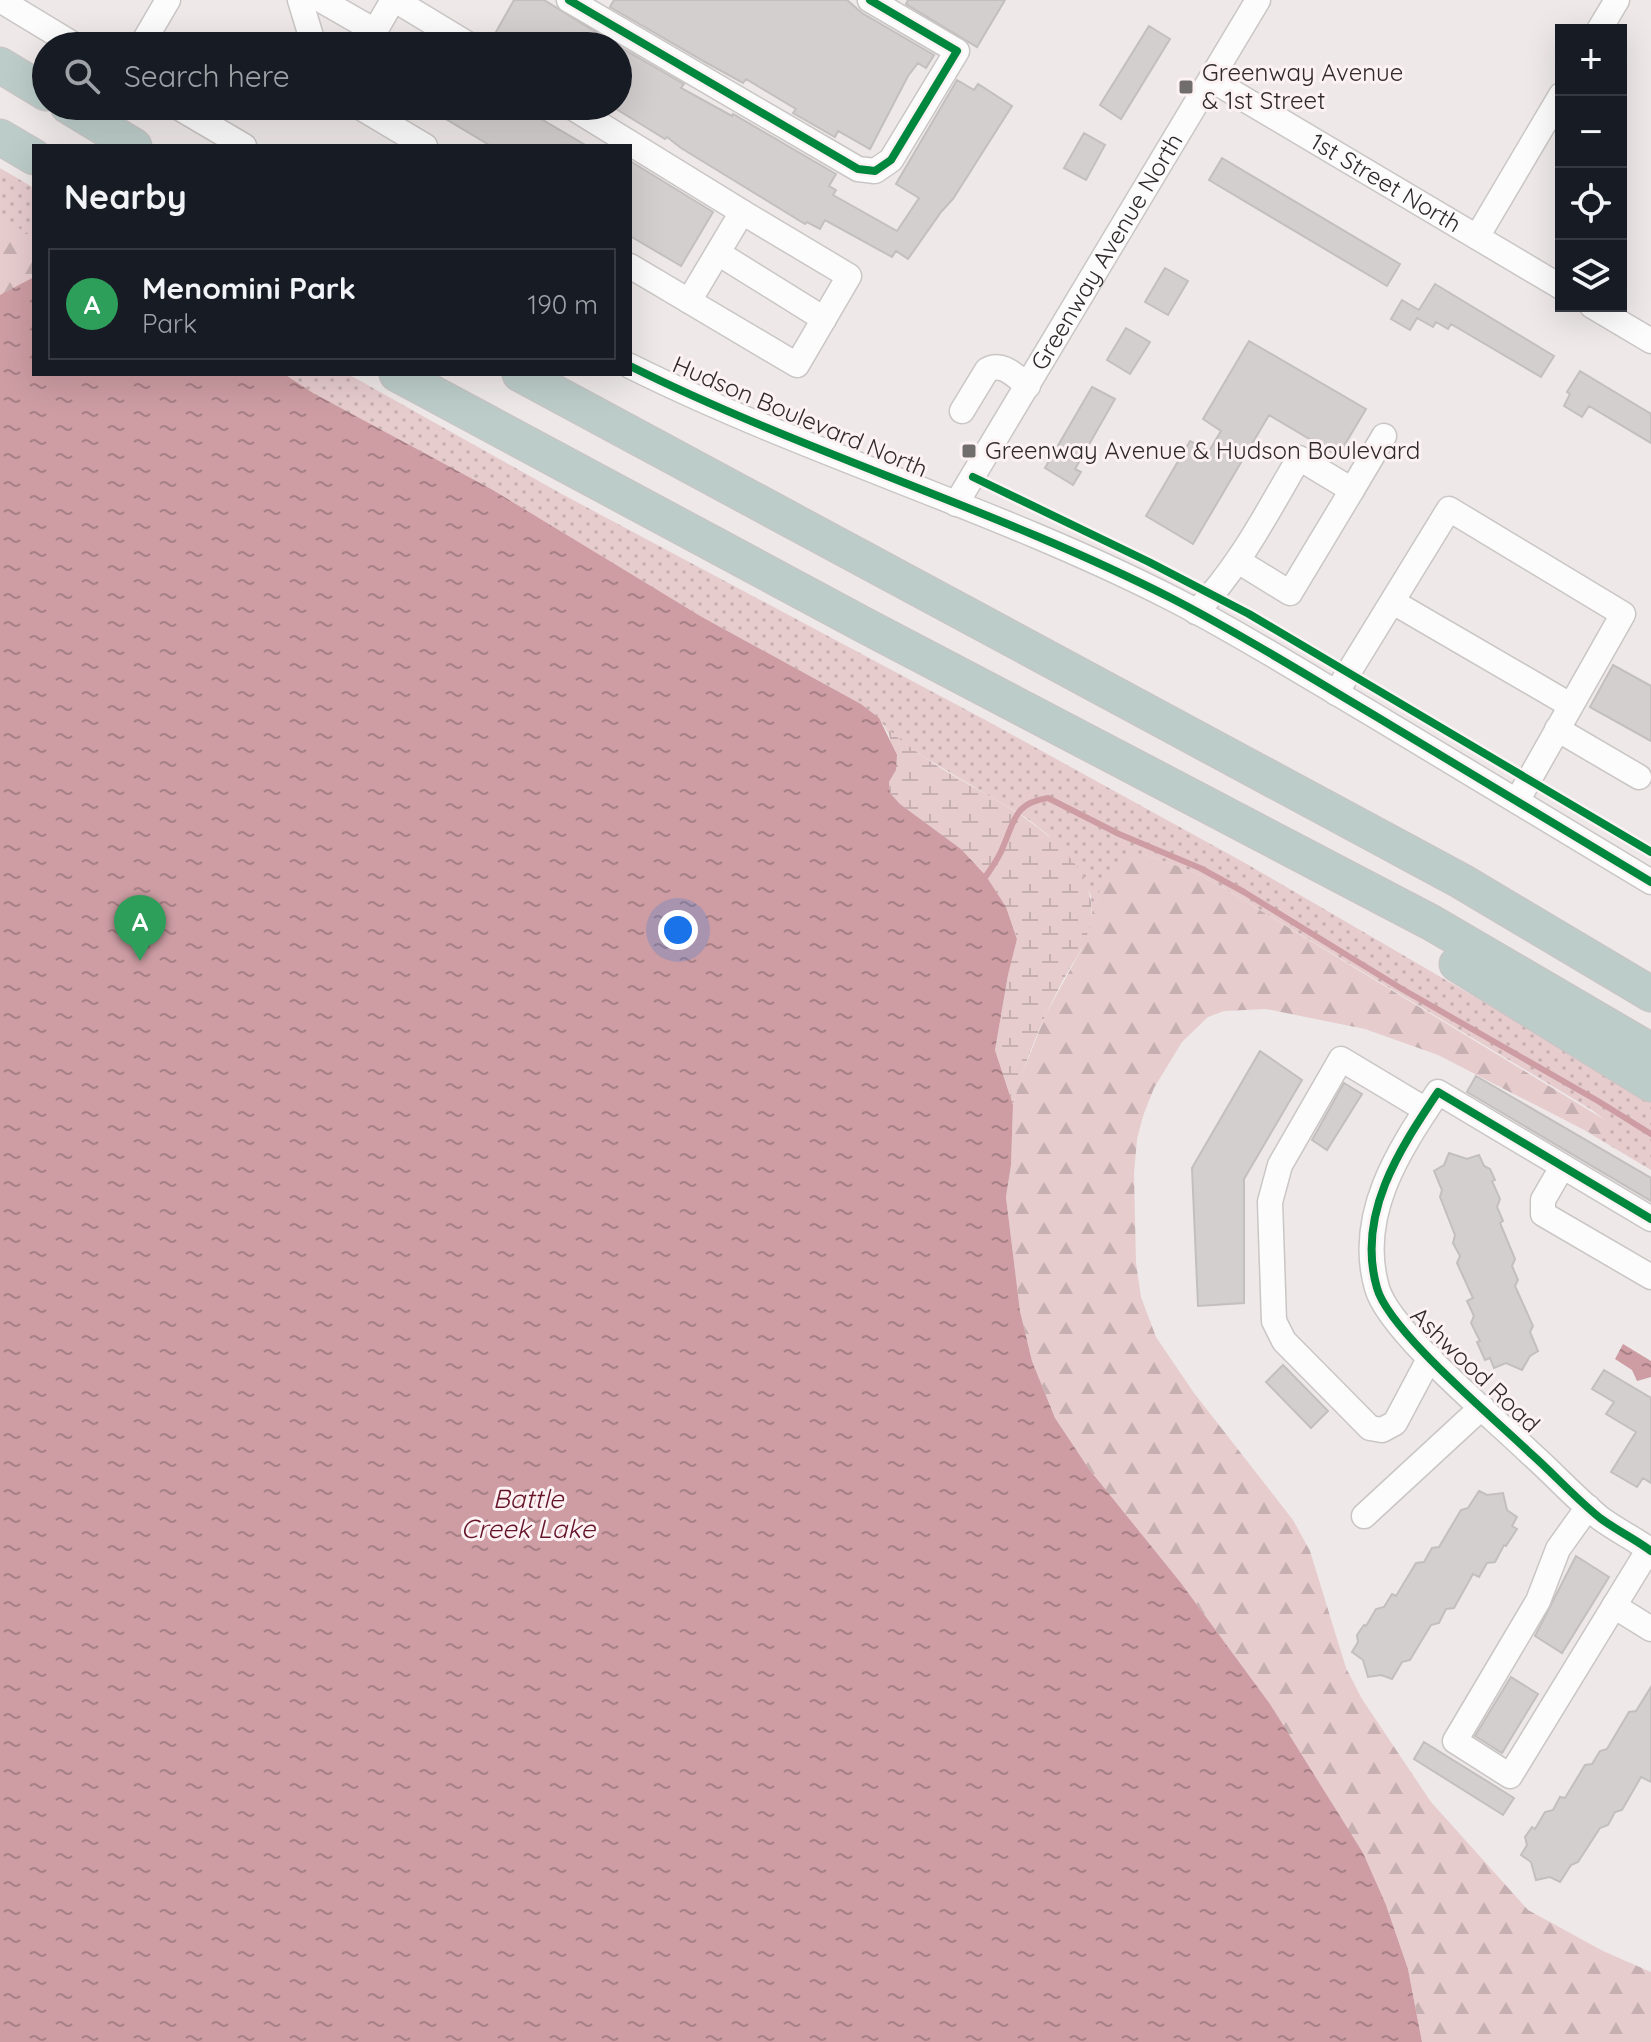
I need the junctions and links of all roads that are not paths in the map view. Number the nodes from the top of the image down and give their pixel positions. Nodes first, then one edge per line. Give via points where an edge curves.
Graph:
1 (0, 0) edge
2 (168, 0) edge
3 (300, 0) edge
4 (321, 0) edge
5 (394, 0) edge
6 (569, 0) edge
7 (870, 0) edge
8 (1258, 0) edge
9 (1617, 0) edge
10 (1603, 24) edge
11 (53, 32) edge
12 (149, 32) edge
13 (310, 32) edge
14 (448, 32) edge
15 (624, 32) edge
16 (632, 37) edge
17 (0, 65) edge
18 (1212, 80) junction
19 (32, 84) edge
20 (1560, 96) edge
21 (91, 120) edge
22 (200, 120) edge
23 (381, 120) edge
24 (593, 120) edge
25 (0, 137) edge
26 (131, 144) edge
27 (241, 144) edge
28 (422, 144) edge
29 (632, 144) edge
30 (632, 144) edge
31 (32, 156) edge
32 (742, 212) junction
33 (1477, 237) junction
34 (718, 253) junction
35 (632, 267) edge
36 (1555, 283) edge
37 (689, 301) junction
38 (1602, 312) edge
39 (824, 319) junction
40 (1651, 341) edge
41 (632, 367) edge
42 (401, 376) edge
43 (524, 376) edge
44 (1028, 386) junction
45 (962, 411) dead end
46 (1384, 436) dead end
47 (1352, 490) junction
48 (956, 504) junction
49 (1238, 561) junction
50 (1393, 602) junction
51 (1196, 612) junction
52 (1336, 693) junction
53 (1570, 705) junction
54 (1557, 729) junction
55 (1639, 777) dead end
56 (1517, 801) junction
57 (1211, 807) junction
58 (1651, 882) edge
59 (1651, 994) edge
60 (1651, 1051) edge
61 (1651, 1084) edge
62 (1426, 1110) junction
63 (1562, 1167) junction
64 (1651, 1219) edge
65 (1651, 1277) edge
66 (1430, 1357) junction
67 (1482, 1407) junction
68 (1588, 1507) junction
69 (1364, 1516) dead end
70 (1650, 1550) edge
71 (1614, 1606) junction
72 (1651, 1629) edge

1 - 11 street
2 - 12 street
3 - 13 street
4 - 5 street via 375,31
5 - 14 street
6 - 15 street
7 - 16 street via 957,51 891,160 875,171 858,169
8 - 18 street, Greenway Avenue North
9 - 10 street
17 - 19 highway
18 - 33 street, 1st Street North
18 - 44 street, Greenway Avenue North
20 - 33 street
21 - 26 highway
22 - 27 street
23 - 28 street
24 - 30 street
25 - 31 highway
29 - 32 street
32 - 34 street
32 - 39 street via 849,276
33 - 36 street, 1st Street North
34 - 37 street
34 - 39 street
35 - 37 street
37 - 39 street via 797,365
38 - 40 street
41 - 48 street, Hudson Boulevard North via 774,432
42 - 57 highway
43 - 59 highway via 1461,881
44 - 45 street via 1004,368 993,367
44 - 48 street, Greenway Avenue North
46 - 47 street
47 - 49 street via 1290,593
47 - 49 street via 1299,458
48 - 51 street, Hudson Boulevard North
49 - 51 street
50 - 52 street
50 - 53 street
50 - 53 street via 1449,509 1623,614
51 - 52 street, Hudson Boulevard North
52 - 56 street, Hudson Boulevard North
53 - 54 street
54 - 55 street
54 - 56 street
56 - 58 street, Hudson Boulevard North
57 - 60 highway via 1432,923
57 - 61 highway
62 - 63 street via 1438,1092
62 - 66 street, Ashwood Road via 1381,1193 1373,1220 1373,1262 1388,1313
62 - 66 street via 1341,1059 1280,1165 1270,1202 1274,1321 1284,1341 1370,1428 1382,1430 1395,1423
63 - 64 street
63 - 65 street via 1543,1200 1543,1214
66 - 67 street, Ashwood Road
67 - 68 street, Ashwood Road
67 - 69 street
68 - 70 street, Ashwood Road
68 - 71 street via 1558,1549 1538,1601 1455,1741 1510,1776
70 - 71 street
71 - 72 street

